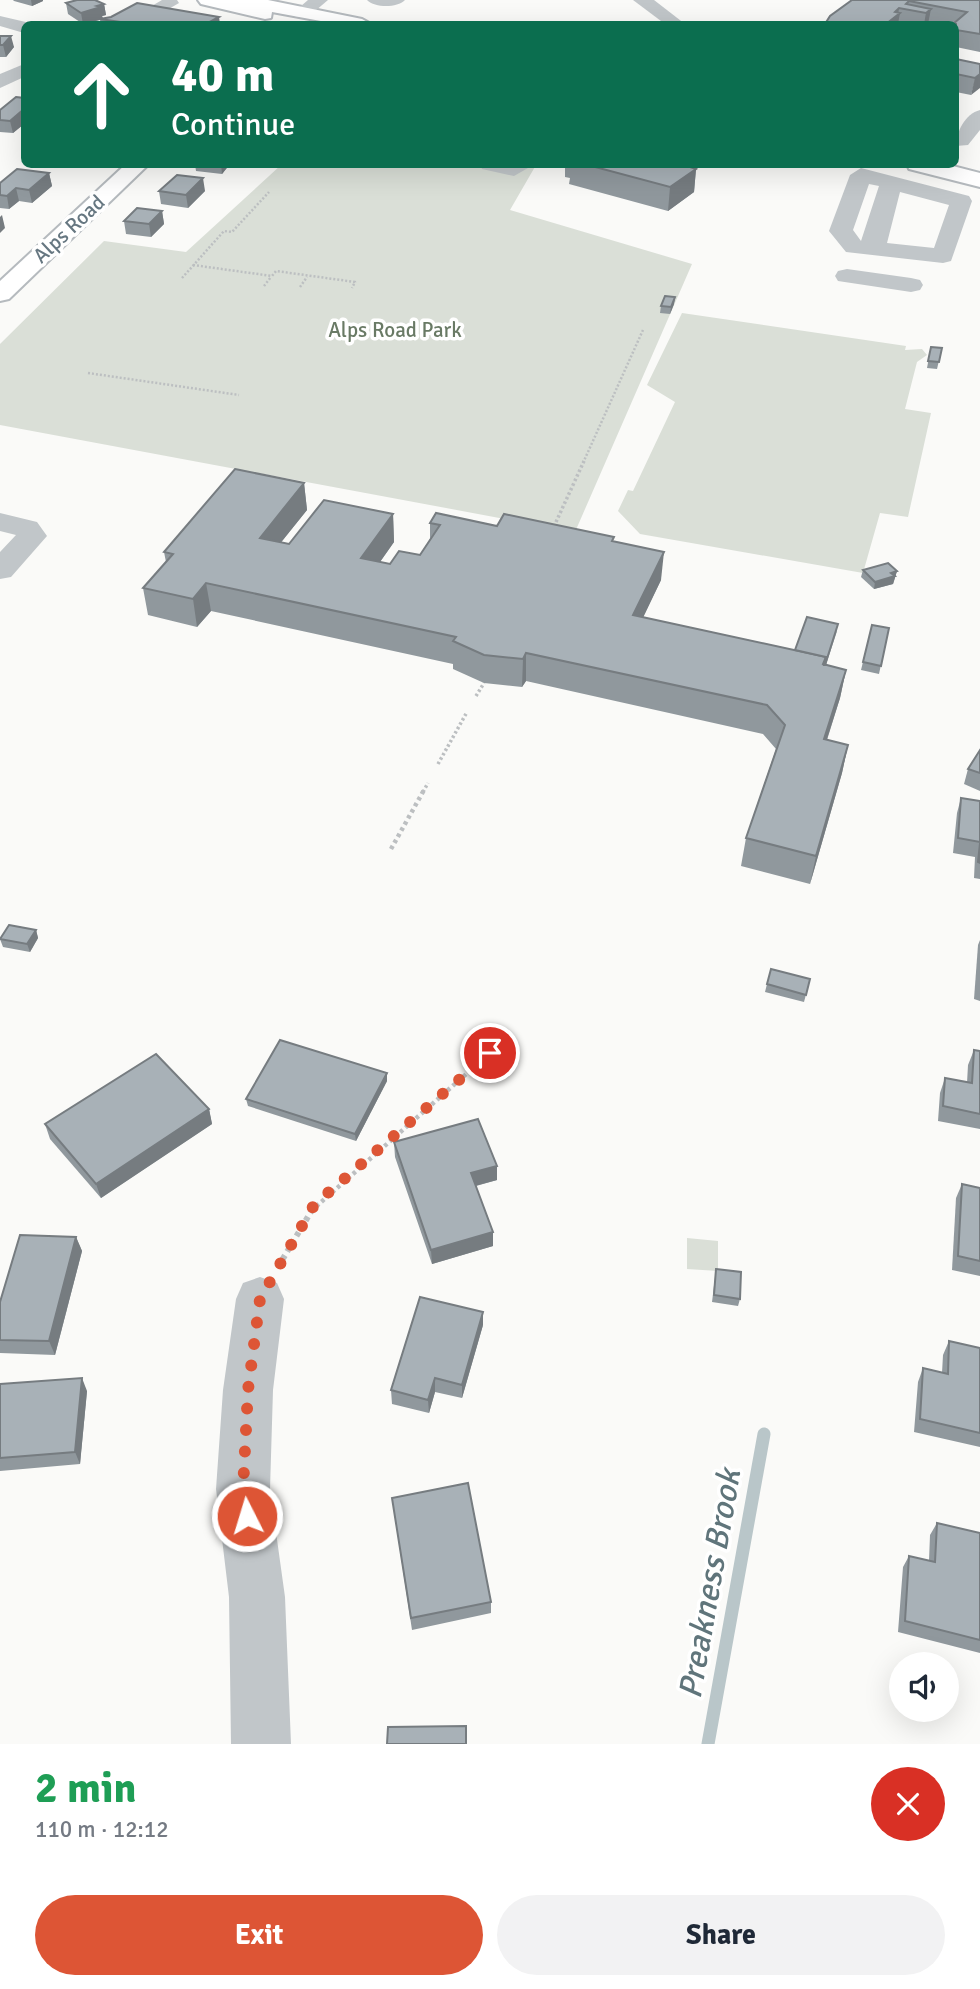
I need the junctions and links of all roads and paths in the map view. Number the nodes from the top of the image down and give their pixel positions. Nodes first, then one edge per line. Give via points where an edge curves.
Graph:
1 (207, 0) edge
2 (241, 0) edge
3 (319, 0) edge
4 (376, 0) edge
5 (396, 0) edge
6 (642, 0) edge
7 (177, 1) edge
8 (148, 14) junction
9 (185, 20) edge
10 (0, 21) edge
11 (134, 21) edge
12 (300, 21) edge
13 (672, 21) edge
14 (21, 26) edge
15 (21, 72) edge
16 (0, 82) edge
17 (959, 103) edge
18 (980, 108) edge
19 (980, 116) edge
20 (961, 141) dead end
21 (959, 165) edge
22 (135, 168) edge
23 (932, 168) edge
24 (980, 171) edge
25 (980, 180) edge
26 (891, 182) junction
27 (269, 192) dead end
28 (863, 248) junction
29 (193, 265) junction
30 (272, 276) junction
31 (308, 276) junction
32 (181, 278) dead end
33 (911, 285) dead end
34 (264, 286) dead end
35 (300, 287) dead end
36 (352, 288) dead end
37 (0, 294) edge
38 (643, 330) dead end
39 (88, 373) dead end
40 (239, 395) dead end
41 (0, 522) edge
42 (556, 522) edge
43 (0, 570) edge
44 (484, 683) edge
45 (476, 696) dead end
46 (467, 712) dead end
47 (438, 764) dead end
48 (428, 783) dead end
49 (391, 849) dead end
50 (490, 1053) dead end
51 (260, 1299) joint
52 (261, 1744) edge

1 - 12 main road
2 - 12 main road
3 - 12 street
4 - 5 street
6 - 13 street
7 - 8 street
8 - 9 street
8 - 11 street
10 - 14 street
15 - 16 street
17 - 18 street
19 - 20 street
21 - 24 main road
22 - 37 main road, Alps Road
23 - 25 main road
26 - 28 street
26 - 28 street via 861,175 841,231
26 - 28 street via 961,201 943,257
27 - 29 path
28 - 33 street via 844,286
29 - 30 path
29 - 32 path
30 - 31 path via 276,271
30 - 34 path
31 - 35 path
31 - 36 path via 355,282
38 - 42 path
39 - 40 path
41 - 43 street via 26,528 32,536
44 - 45 path
46 - 47 path
48 - 49 path
50 - 51 path via 314,1205
51 - 52 street via 248,1390 243,1489 257,1597

